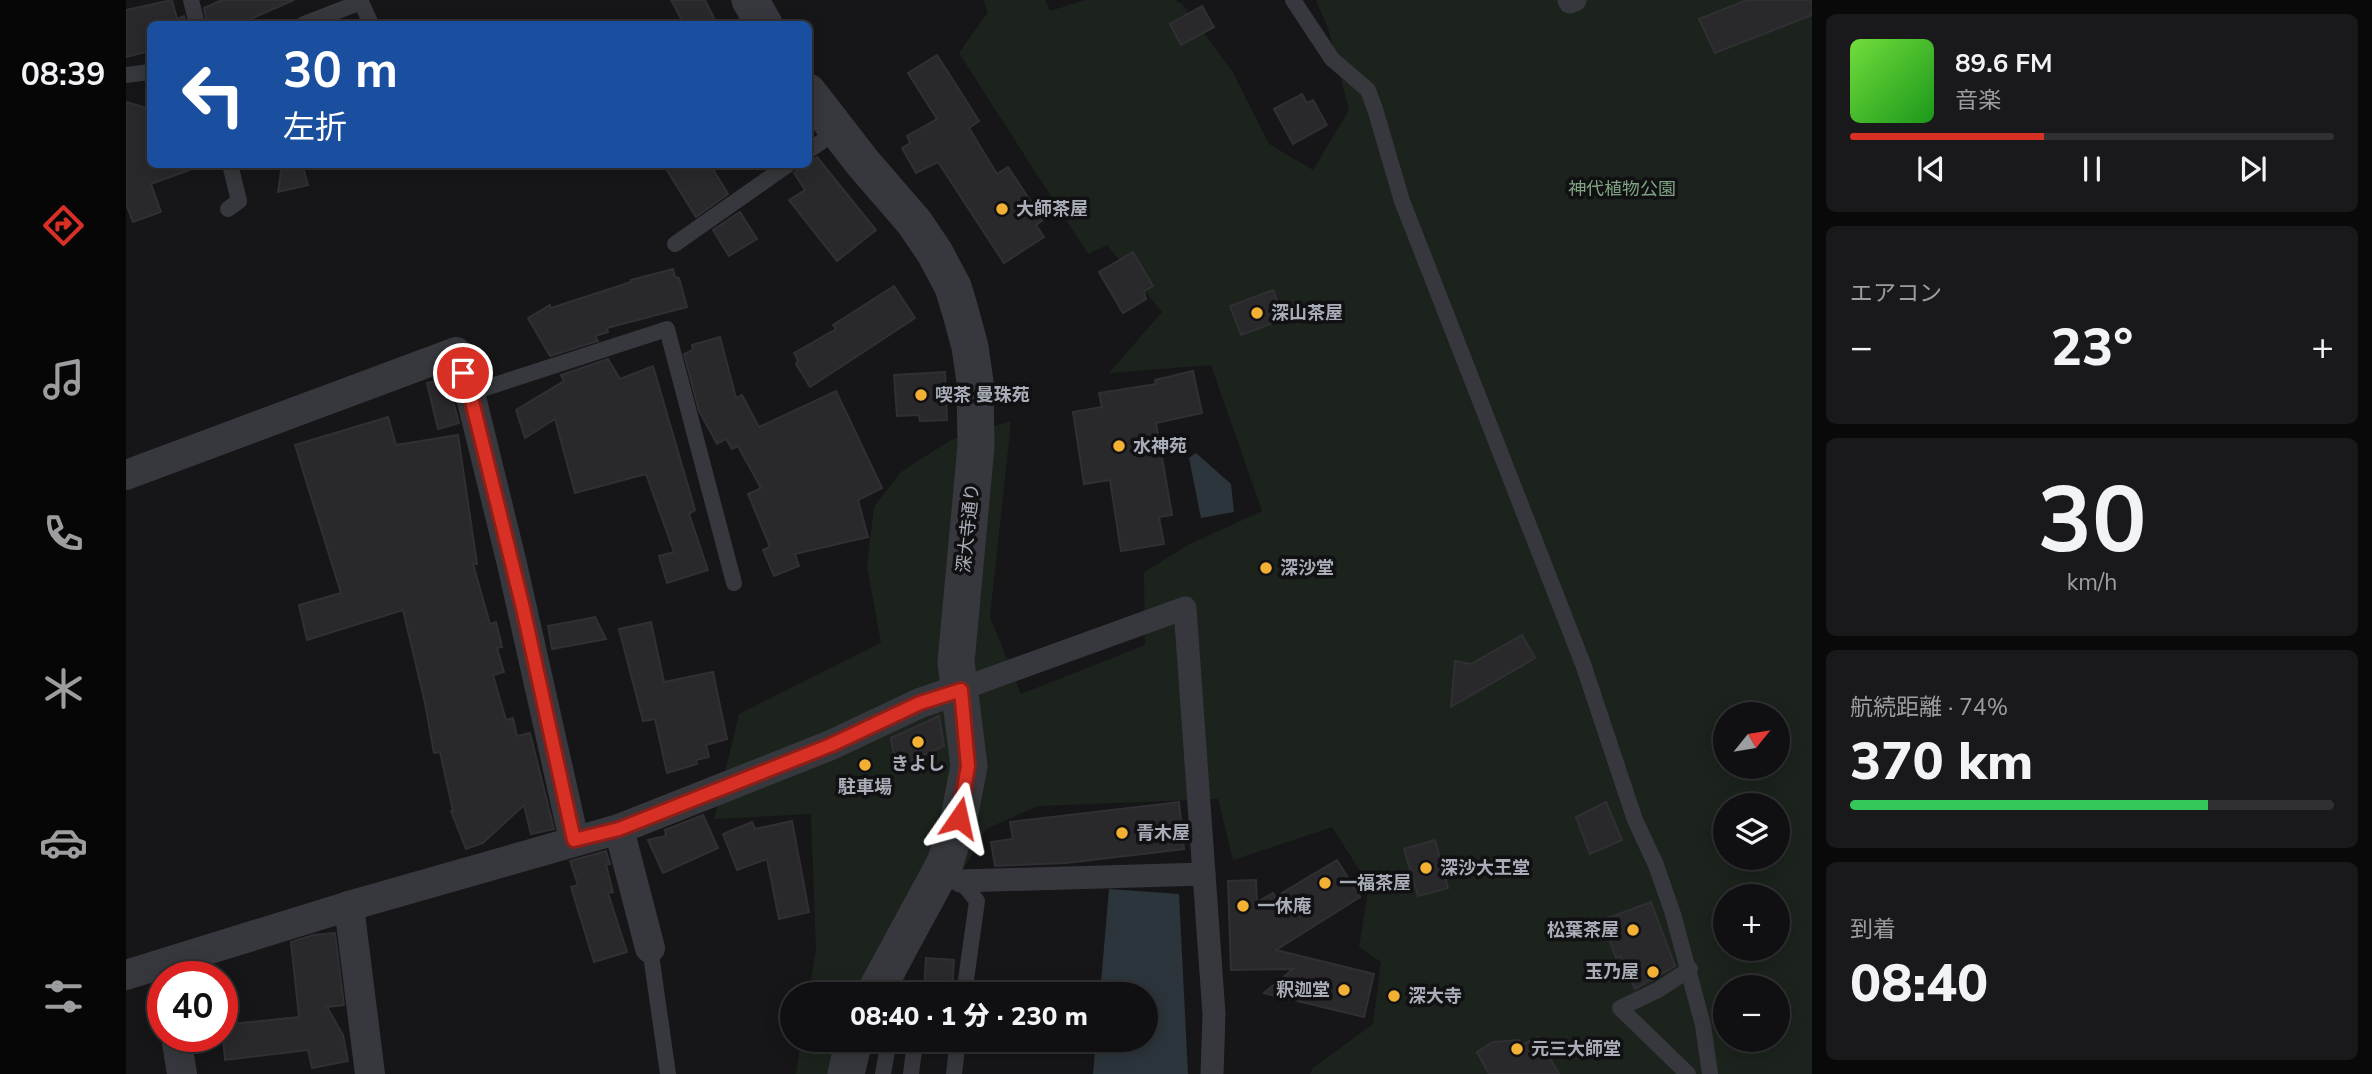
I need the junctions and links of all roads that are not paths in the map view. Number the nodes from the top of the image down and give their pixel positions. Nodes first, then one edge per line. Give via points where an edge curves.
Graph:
1 (191, 0) edge
2 (750, 0) edge
3 (1293, 0) edge
4 (1569, 0) edge
5 (1575, 0) edge
6 (360, 1) edge
7 (196, 21) edge
8 (311, 21) edge
9 (370, 21) edge
10 (762, 21) edge
11 (147, 72) edge
12 (126, 75) edge
13 (812, 105) edge
14 (823, 141) edge
15 (231, 168) edge
16 (783, 168) edge
17 (228, 209) dead end
18 (675, 244) dead end
19 (470, 393) junction
20 (126, 475) edge
21 (734, 583) dead end
22 (961, 690) junction
23 (619, 829) junction
24 (574, 840) junction
25 (953, 872) junction
26 (1204, 874) junction
27 (349, 906) junction
28 (650, 948) joint
29 (193, 961) edge
30 (1690, 969) junction
31 (147, 972) edge
32 (126, 975) edge
33 (882, 982) edge
34 (966, 982) edge
35 (179, 1052) edge
36 (851, 1052) edge
37 (887, 1052) edge
38 (914, 1052) edge
39 (957, 1052) edge
40 (182, 1074) edge
41 (370, 1074) edge
42 (668, 1074) edge
43 (846, 1074) edge
44 (883, 1074) edge
45 (911, 1074) edge
46 (954, 1074) edge
47 (1212, 1074) edge
48 (1688, 1074) edge
49 (1710, 1074) edge

1 - 7 lane
2 - 10 street
3 - 30 lane via 1332,59 1368,90 1402,201 1583,664
4 - 5 street
6 - 8 lane
6 - 9 lane
11 - 12 lane
13 - 14 street, 深大寺通り
14 - 22 street, 深大寺通り via 914,222 953,287 970,347 976,446 956,662
15 - 17 lane via 239,201
16 - 18 lane
19 - 20 street via 456,352
19 - 21 lane via 667,329
19 - 24 street
22 - 23 street
22 - 25 street, 深大寺通り via 968,766
22 - 26 street via 1185,608
23 - 24 street
23 - 28 street
24 - 27 street
25 - 26 street
25 - 33 street, 深大寺通り
25 - 34 lane via 977,901
26 - 47 street
27 - 29 street
27 - 41 street
28 - 42 lane
30 - 48 lane via 1620,1008
30 - 49 lane
31 - 32 street
35 - 40 street
36 - 43 street
37 - 44 lane
38 - 45 lane
39 - 46 lane

